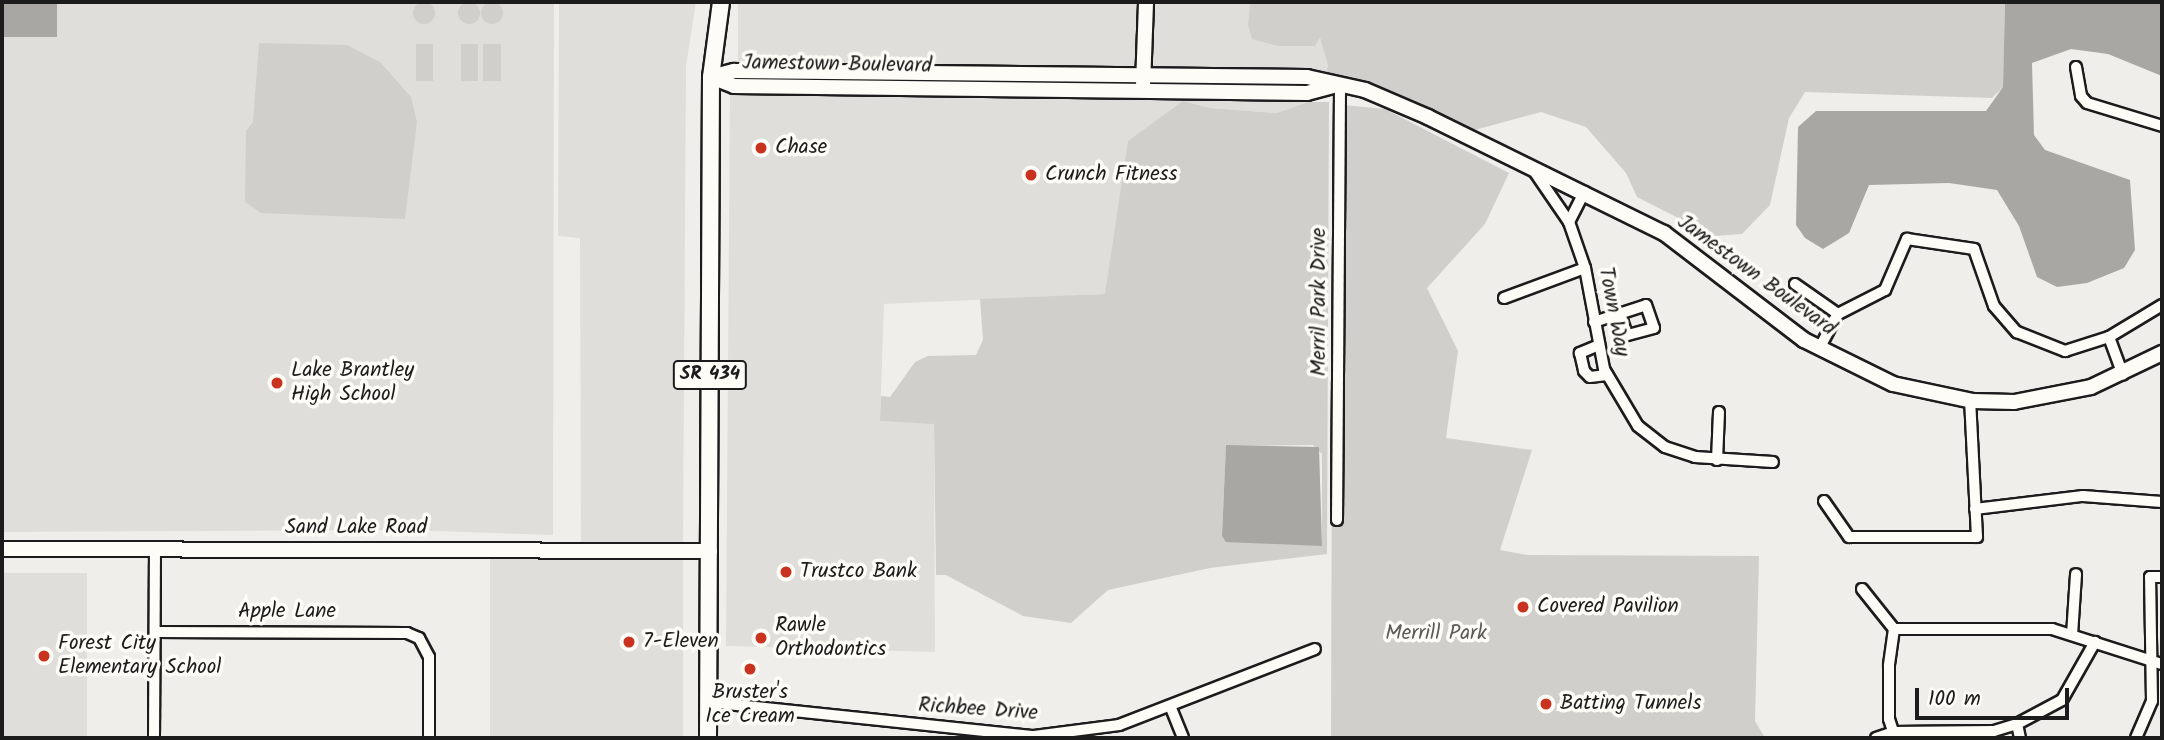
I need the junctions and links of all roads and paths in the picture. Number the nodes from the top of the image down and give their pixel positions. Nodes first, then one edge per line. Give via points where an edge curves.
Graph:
1 (720, 2) edge
2 (1146, 2) edge
3 (2076, 67) dead end
4 (712, 77) junction
5 (1143, 82) junction
6 (1340, 85) junction
7 (2162, 126) edge
8 (1530, 167) junction
9 (1584, 192) junction
10 (1569, 222) junction
11 (1585, 268) junction
12 (1795, 284) dead end
13 (1504, 298) dead end
14 (2162, 305) edge
15 (1620, 314) junction
16 (1839, 314) junction
17 (1594, 323) junction
18 (2109, 337) junction
19 (1599, 345) junction
20 (1819, 349) junction
21 (2162, 353) edge
22 (1607, 375) junction
23 (2123, 375) junction
24 (1970, 400) junction
25 (1719, 412) dead end
26 (1717, 460) junction
27 (1773, 462) dead end
28 (1824, 501) dead end
29 (2162, 502) edge
30 (1975, 509) junction
31 (1337, 520) dead end
32 (155, 549) junction
33 (2, 550) edge
34 (709, 551) junction
35 (2076, 574) dead end
36 (2162, 577) edge
37 (1862, 589) dead end
38 (1894, 629) junction
39 (155, 632) junction
40 (2072, 635) junction
41 (2095, 642) junction
42 (1315, 649) dead end
43 (2158, 664) edge
44 (708, 702) junction
45 (1171, 708) junction
46 (2017, 724) junction
47 (938, 733) edge
48 (1894, 735) edge
49 (154, 738) edge
50 (429, 738) edge
51 (708, 738) edge
52 (1183, 738) edge
53 (1876, 738) edge
54 (2020, 738) edge
55 (2136, 738) edge

1 - 4 main road, SR 434
2 - 5 street
3 - 7 street via 2081,96 2087,103
4 - 5 street, Jamestown Boulevard via 734,86
4 - 34 main road, SR 434
5 - 6 street, Jamestown Boulevard via 1307,93
6 - 8 street, Jamestown Boulevard via 1428,117
6 - 31 street, Merril Park Drive
8 - 9 street, Jamestown Boulevard
8 - 10 street, Town Way
9 - 10 street
9 - 20 street, Jamestown Boulevard via 1664,233
10 - 11 street, Town Way
11 - 13 street
11 - 17 street, Town Way
12 - 16 street
14 - 18 street
15 - 15 street via 1646,305 1654,328 1634,337 1625,332
15 - 17 street
16 - 18 street via 1885,290 1908,239 1974,249 1994,306 2017,332 2065,351
16 - 20 street
17 - 19 street, Town Way
18 - 23 street
19 - 22 street, Town Way
19 - 22 street via 1580,353 1587,375
20 - 24 street, Jamestown Boulevard via 1893,384
21 - 23 street, Jamestown Boulevard
22 - 26 street, Town Way via 1638,426 1665,447
23 - 24 street, Jamestown Boulevard via 2056,396 2014,402
24 - 30 street
25 - 26 street
26 - 27 street, Town Way
28 - 30 street via 1849,537 1858,539 1977,537
29 - 30 street via 2083,496
32 - 33 street, Sand Lake Road
32 - 34 street, Sand Lake Road
32 - 39 street
34 - 44 main road, SR 434
35 - 40 street
36 - 43 street via 2150,577
37 - 38 street
38 - 40 street via 2052,629
38 - 48 street via 1889,666
39 - 49 street
39 - 50 street, Apple Lane via 395,631 419,638 429,657
40 - 41 street
41 - 43 street
41 - 46 street via 2062,700
42 - 45 street, Richbee Drive
43 - 55 street via 2152,701
44 - 47 street, Richbee Drive
44 - 51 main road, SR 434
45 - 47 street, Richbee Drive via 1119,725 1034,736
45 - 52 street
46 - 48 street via 1994,731
46 - 54 street
48 - 53 street

